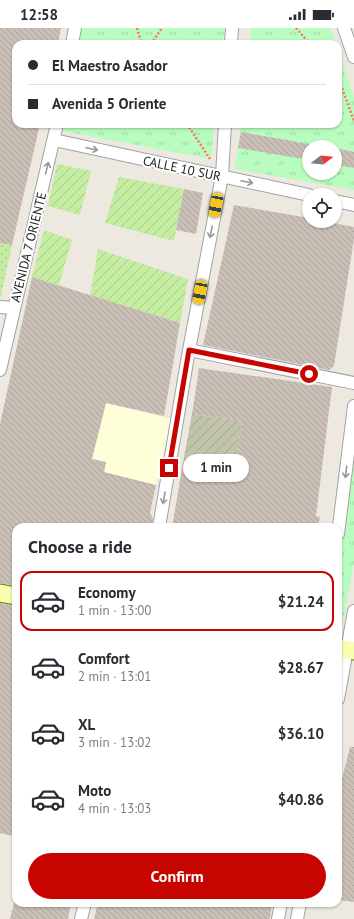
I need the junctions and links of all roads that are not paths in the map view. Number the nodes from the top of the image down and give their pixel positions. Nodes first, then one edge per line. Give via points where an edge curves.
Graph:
1 (75, 28) edge
2 (232, 28) edge
3 (344, 28) edge
4 (73, 40) edge
5 (231, 40) edge
6 (354, 57) edge
7 (56, 128) edge
8 (225, 128) edge
9 (54, 140) junction
10 (222, 176) junction
11 (302, 193) edge
12 (342, 202) edge
13 (354, 205) edge
14 (0, 307) edge
15 (13, 308) junction
16 (189, 350) junction
17 (0, 370) edge
18 (354, 383) edge
19 (354, 406) edge
20 (160, 523) edge
21 (339, 523) edge
22 (0, 593) edge
23 (12, 595) edge
24 (354, 611) edge
25 (346, 649) edge
26 (342, 674) edge
27 (84, 907) edge
28 (280, 907) edge
29 (299, 907) edge
30 (81, 919) edge
31 (278, 919) edge
32 (297, 919) edge

1 - 4 street
2 - 5 street
3 - 6 street
7 - 9 street, AVENIDA 7 ORIENTE
8 - 10 street
9 -> 10 street, CALLE 10 SUR
15 -> 9 street, AVENIDA 7 ORIENTE
10 -> 11 street, CALLE 10 SUR
10 -> 16 street
12 - 13 street
14 - 15 street
15 - 17 street, AVENIDA 7 ORIENTE
16 - 18 street
16 -> 20 street
19 -> 21 street
22 - 23 main road
24 - 25 street
25 - 26 street
27 - 30 street
28 - 31 street
29 - 32 street

